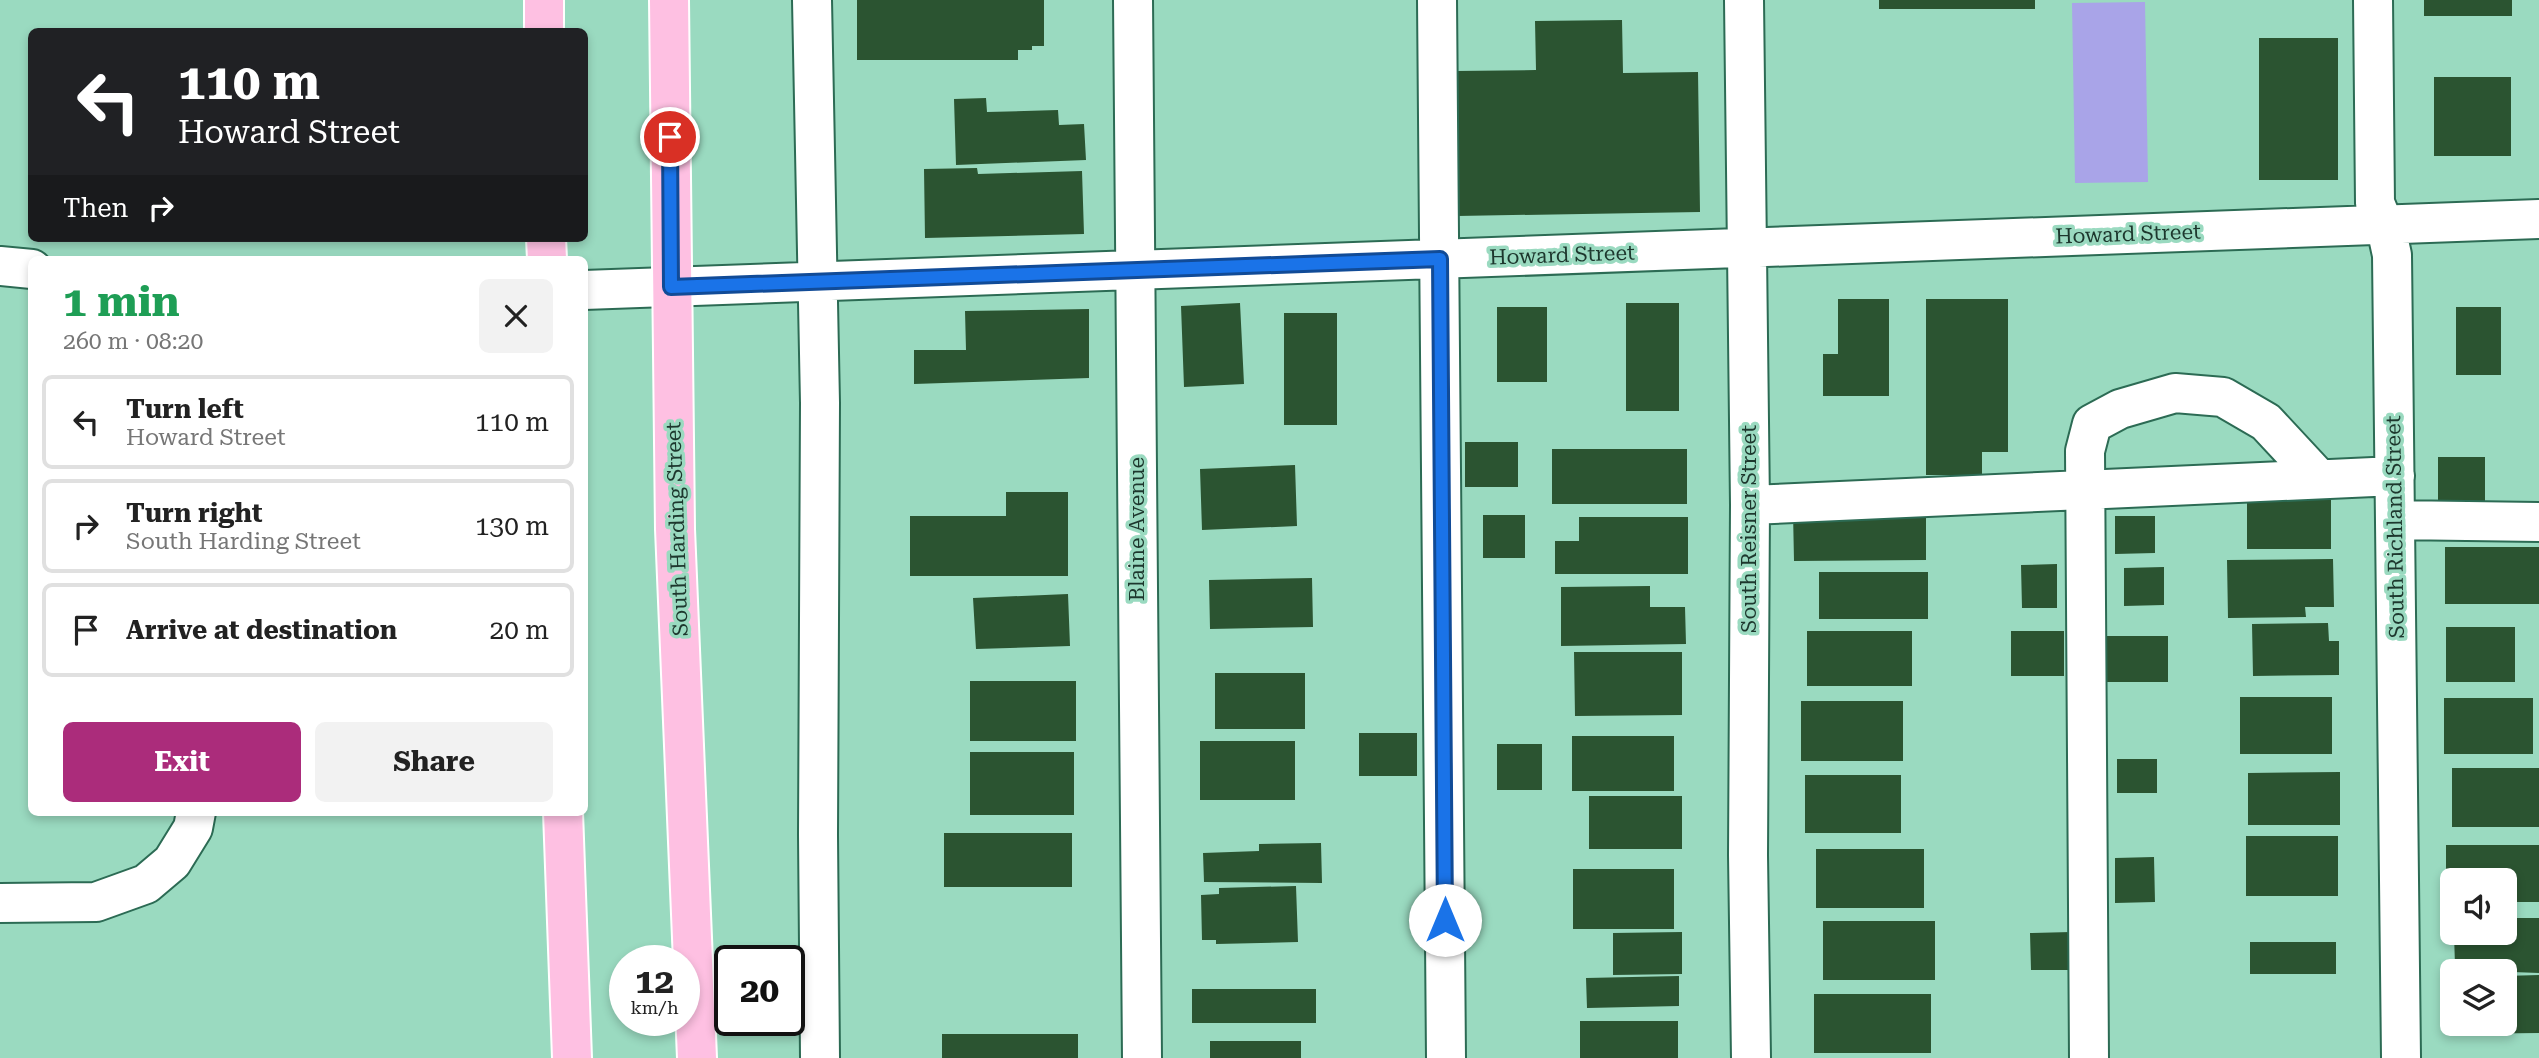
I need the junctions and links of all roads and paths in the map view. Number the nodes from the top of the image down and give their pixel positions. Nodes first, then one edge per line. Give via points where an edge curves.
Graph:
1 (544, 0) edge
2 (669, 0) edge
3 (812, 0) edge
4 (1133, 0) edge
5 (1437, 0) edge
6 (1744, 0) edge
7 (2373, 0) edge
8 (544, 28) edge
9 (2539, 219) edge
10 (2382, 225) junction
11 (1747, 248) junction
12 (1440, 259) junction
13 (0, 266) edge
14 (28, 269) edge
15 (1134, 270) junction
16 (817, 282) junction
17 (671, 287) junction
18 (588, 290) edge
19 (2395, 476) junction
20 (2319, 480) junction
21 (2085, 490) junction
22 (1750, 505) junction
23 (2395, 520) junction
24 (2539, 522) edge
25 (195, 816) edge
26 (563, 816) edge
27 (0, 903) edge
28 (572, 1058) edge
29 (697, 1058) edge
30 (820, 1058) edge
31 (1142, 1058) edge
32 (1446, 1058) edge
33 (1751, 1058) edge
34 (2089, 1058) edge
35 (2401, 1058) edge

1 - 8 main road
2 - 17 main road, South Harding Street
3 - 16 street
4 - 15 street, Blaine Avenue
5 - 12 street
6 - 11 street, South Reisner Street
7 - 10 street, South Richland Street via 2375,194
9 - 10 street, Howard Street
10 - 11 street, Howard Street
10 - 19 street, South Richland Street via 2392,255
11 - 12 street, Howard Street
11 - 22 street, South Reisner Street
12 - 15 street, Howard Street
12 - 32 street
13 - 14 street
15 - 16 street, Howard Street
15 - 31 street, Blaine Avenue
16 - 17 street, Howard Street
16 - 30 street
17 - 18 street, Howard Street
17 - 29 main road, South Harding Street
19 - 20 street
19 - 23 street, South Richland Street
20 - 21 street
20 - 21 street via 2266,422 2222,397 2175,393 2120,409 2092,424 2085,450
21 - 22 street
21 - 34 street
22 - 33 street, South Reisner Street
23 - 24 street
23 - 35 street, South Richland Street
25 - 27 street via 172,862 146,884 96,902
26 - 28 main road

